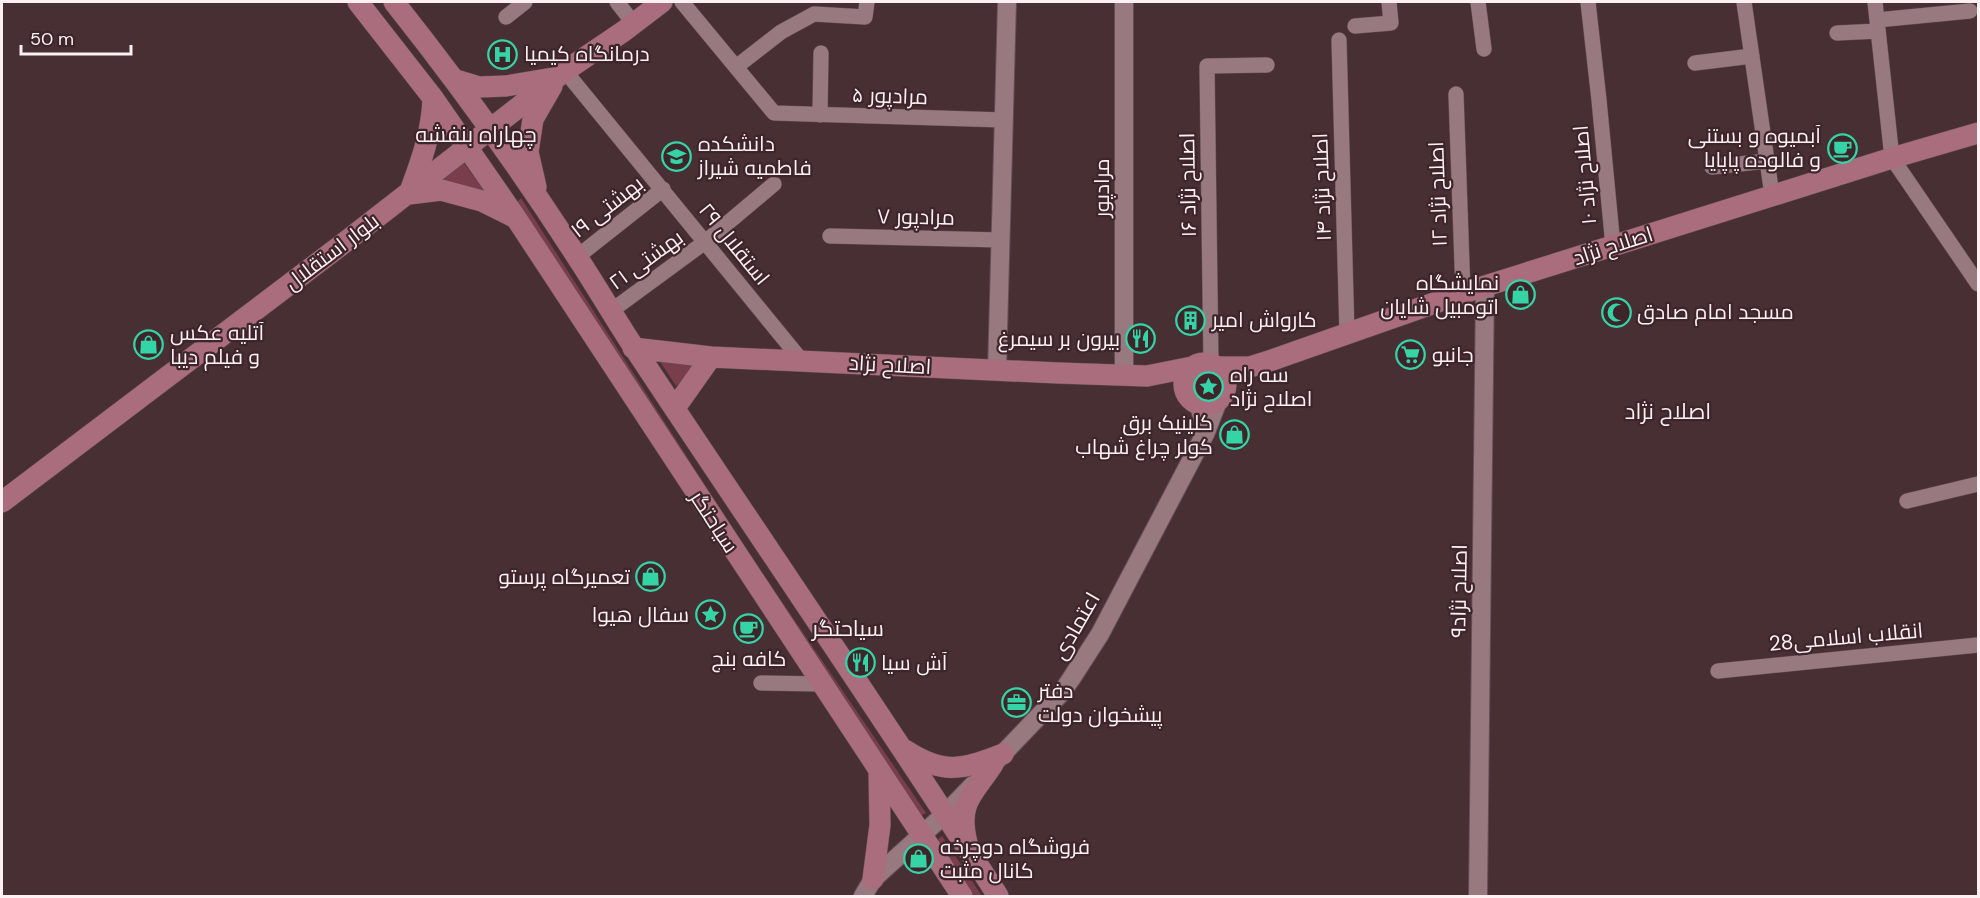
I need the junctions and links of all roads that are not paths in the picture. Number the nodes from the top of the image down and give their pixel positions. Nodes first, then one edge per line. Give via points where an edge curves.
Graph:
1 (358, 2) edge
2 (525, 2) edge
3 (617, 2) edge
4 (662, 2) edge
5 (682, 2) edge
6 (867, 2) edge
7 (1007, 2) edge
8 (1124, 2) edge
9 (1389, 2) edge
10 (1478, 2) edge
11 (1588, 2) edge
12 (1744, 2) edge
13 (1875, 2) edge
14 (399, 4) edge
15 (1970, 11) dead end
16 (506, 17) dead end
17 (634, 24) junction
18 (1878, 25) junction
19 (1355, 26) dead end
20 (1837, 33) dead end
21 (1339, 40) dead end
22 (1484, 49) dead end
23 (821, 53) dead end
24 (1752, 56) junction
25 (1695, 63) dead end
26 (1267, 65) dead end
27 (736, 67) junction
28 (561, 74) junction
29 (456, 80) junction
30 (1456, 94) dead end
31 (433, 98) junction
32 (820, 115) junction
33 (1004, 120) junction
34 (490, 129) junction
35 (1978, 133) edge
36 (466, 148) junction
37 (1892, 158) junction
38 (1767, 161) junction
39 (1712, 167) dead end
40 (774, 184) dead end
41 (663, 189) junction
42 (409, 194) junction
43 (1772, 195) junction
44 (540, 200) junction
45 (516, 218) junction
46 (830, 236) dead end
47 (1001, 240) junction
48 (705, 242) junction
49 (1612, 246) junction
50 (578, 257) junction
51 (1978, 284) edge
52 (1485, 286) junction
53 (1463, 293) junction
54 (611, 311) junction
55 (1347, 334) junction
56 (633, 348) junction
57 (711, 357) junction
58 (802, 361) junction
59 (1207, 366) junction
60 (1250, 366) junction
61 (997, 370) junction
62 (1124, 375) junction
63 (1147, 376) junction
64 (1207, 397) junction
65 (675, 408) junction
66 (1978, 484) edge
67 (1907, 501) dead end
68 (2, 502) edge
69 (1978, 645) edge
70 (1718, 671) dead end
71 (761, 682) dead end
72 (821, 684) junction
73 (903, 749) junction
74 (998, 759) junction
75 (879, 771) junction
76 (945, 814) junction
77 (922, 834) junction
78 (969, 852) junction
79 (868, 888) edge
80 (962, 897) edge
81 (998, 897) edge
82 (1478, 897) edge

1 - 31 main road, سیاحتگر
2 - 16 street
3 - 17 street
4 - 17 main road, بلوار استقلال
5 - 27 street
6 - 27 street via 865,17 813,14 781,32
7 - 33 street
8 - 62 street, مرادپور
9 - 19 street via 1391,23
10 - 22 street
11 - 49 street, ۱۰ اصلاح نژاد
12 - 24 street
13 - 18 street
14 - 29 main road, سیاحتگر
15 - 18 street
17 - 28 main road, بلوار استقلال
18 - 20 street
18 - 37 street
21 - 55 street, ۱۴ اصلاح نژاد
23 - 32 street
24 - 25 street
24 - 38 street
26 - 59 street, ۱۶ اصلاح نژاد via 1207,66
27 - 32 street, ۵ مرادپور via 774,113
28 - 29 main road via 506,87 479,87
28 - 34 main road, بلوار استقلال
28 - 41 street, ۲۹ استقلال
28 - 44 main road via 533,119 528,152
29 - 34 main road, سیاحتگر
30 - 53 street, ۱۲ اصلاح نژاد
31 - 36 main road, سیاحتگر
31 - 42 main road via 428,139
32 - 33 street, ۵ مرادپور
33 - 47 street
34 - 36 main road, بلوار استقلال
34 - 44 main road, سیاحتگر
35 - 37 main road, اصلاح نژاد
36 - 42 main road, بلوار استقلال
36 - 45 main road, سیاحتگر
37 - 43 main road, اصلاح نژاد
37 - 51 street
38 - 39 street
38 - 43 street
40 - 48 street, ۲۱ بهشتی
41 - 48 street, ۲۹ استقلال
41 - 50 street, ۱۹ بهشتی
42 - 45 main road via 441,190 482,201
42 - 68 main road, بلوار استقلال
43 - 49 main road, اصلاح نژاد
44 - 50 main road, سیاحتگر
45 - 72 main road, سیاحتگر
46 - 47 street, ۷ مرادپور
47 - 61 street
48 - 54 street, ۲۱ بهشتی
48 - 58 street, ۲۹ استقلال
49 - 52 main road, اصلاح نژاد
50 - 54 main road, سیاحتگر
52 - 53 main road, اصلاح نژاد
52 - 82 street, اصلاح نژاد۹
53 - 55 main road, اصلاح نژاد
54 - 56 main road, سیاحتگر
55 - 60 main road, اصلاح نژاد
56 - 57 main road, اصلاح نژاد
56 - 65 main road, سیاحتگر
57 - 58 main road, اصلاح نژاد
57 - 65 main road
58 - 61 main road, اصلاح نژاد
59 - 60 main road
59 - 63 main road
59 - 64 main road via 1225,378
59 - 64 main road via 1184,379
60 - 64 main road
61 - 62 main road, اصلاح نژاد
62 - 63 main road, اصلاح نژاد
63 - 64 main road
64 - 74 street, اعتمادی via 1206,432 1100,634 1062,692
65 - 73 main road, سیاحتگر
66 - 67 street
69 - 70 street, 28انقلاب اسلامی
71 - 72 street
72 - 75 main road, سیاحتگر
73 - 74 main road via 921,761 949,769
73 - 76 main road, سیاحتگر
74 - 76 street, اعتمادی
74 - 78 main road via 963,811
75 - 77 main road, سیاحتگر
75 - 79 main road via 880,825
76 - 77 street, اعتمادی
76 - 78 main road, سیاحتگر
77 - 79 street
77 - 80 main road, سیاحتگر
78 - 81 main road

